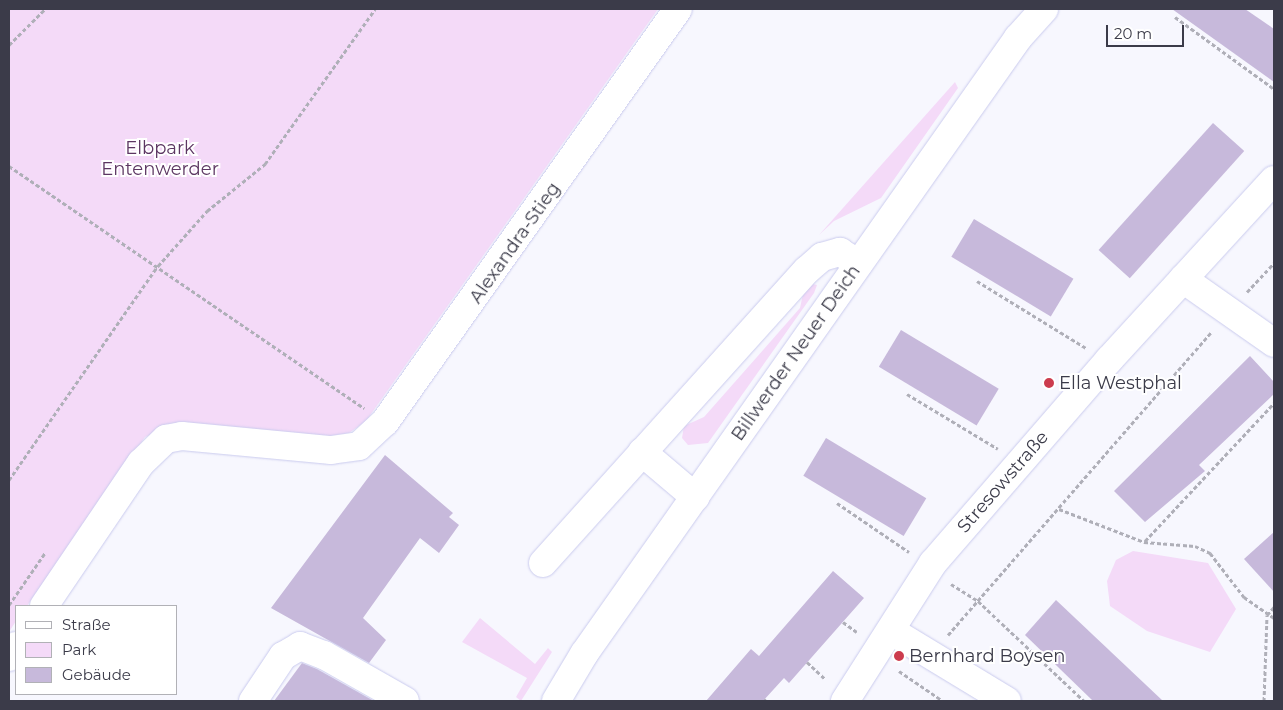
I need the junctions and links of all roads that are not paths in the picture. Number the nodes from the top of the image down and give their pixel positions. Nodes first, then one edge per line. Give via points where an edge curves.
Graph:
1 (678, 9) edge
2 (1044, 9) edge
3 (1274, 180) edge
4 (859, 264) junction
5 (1183, 280) junction
6 (1274, 343) edge
7 (642, 452) junction
8 (695, 497) junction
9 (543, 563) dead end
10 (45, 605) edge
11 (893, 632) junction
12 (253, 701) edge
13 (405, 701) edge
14 (556, 701) edge
15 (845, 701) edge
16 (1006, 701) edge

1 - 10 street, Alexandra-Stieg via 385,422 358,446 331,450 182,436 166,439 142,463
2 - 4 street, Billwerder Neuer Deich via 1018,38
3 - 5 street, Stresowstraße
4 - 7 street via 840,252 814,263
4 - 8 street, Billwerder Neuer Deich
5 - 6 street via 1226,314
5 - 11 street, Stresowstraße via 1109,360 928,570
7 - 8 street
7 - 9 street
8 - 14 street, Billwerder Neuer Deich
11 - 15 street, Stresowstraße
11 - 16 street
12 - 13 street via 283,656 300,646 324,655

